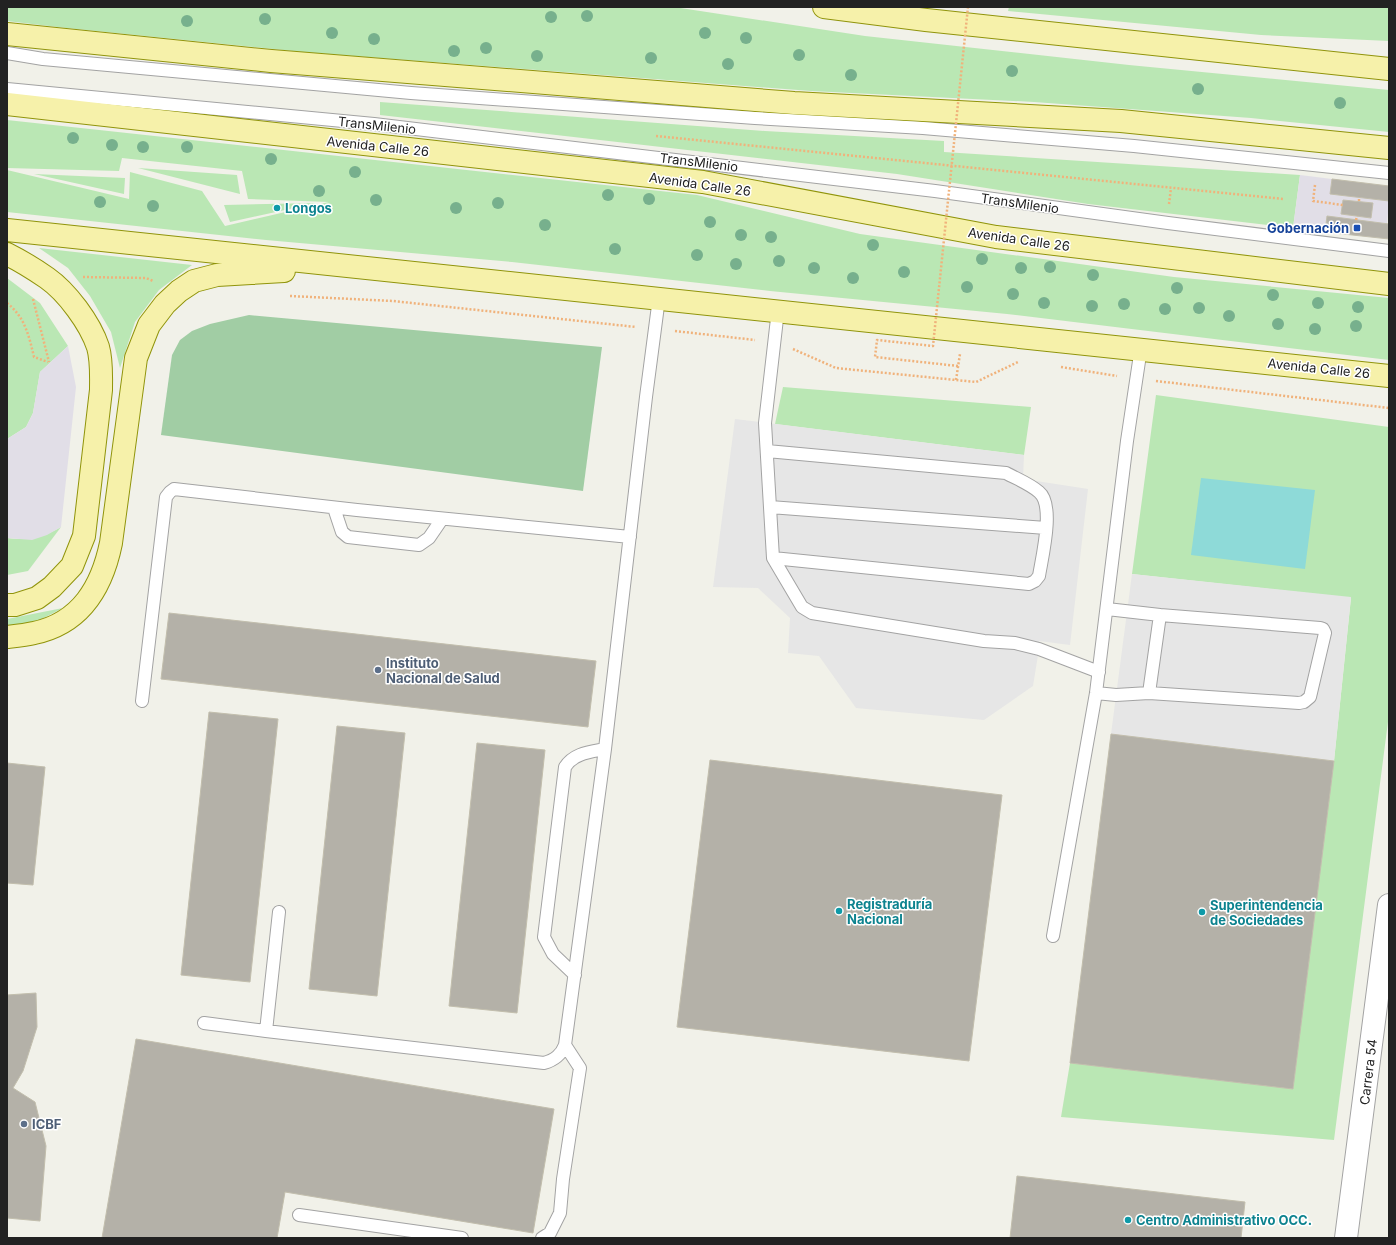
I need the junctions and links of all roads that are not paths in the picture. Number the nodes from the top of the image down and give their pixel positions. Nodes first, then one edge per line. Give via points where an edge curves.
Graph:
1 (824, 7) edge
2 (7, 34) edge
3 (7, 53) edge
4 (1389, 69) edge
5 (7, 89) edge
6 (7, 104) edge
7 (1389, 148) edge
8 (1389, 173) edge
9 (7, 230) edge
10 (1389, 251) edge
11 (7, 254) edge
12 (358, 268) junction
13 (1389, 284) edge
14 (659, 298) junction
15 (778, 310) junction
16 (1140, 348) junction
17 (1389, 376) edge
18 (766, 451) junction
19 (770, 507) junction
20 (334, 508) junction
21 (442, 519) junction
22 (1046, 528) junction
23 (630, 537) junction
24 (773, 558) junction
25 (7, 605) edge
26 (1107, 609) junction
27 (1160, 615) junction
28 (7, 637) edge
29 (1099, 672) junction
30 (1096, 693) junction
31 (1149, 693) junction
32 (142, 701) dead end
33 (605, 749) junction
34 (1389, 905) edge
35 (278, 912) dead end
36 (1053, 936) dead end
37 (575, 975) junction
38 (204, 1022) dead end
39 (266, 1031) junction
40 (566, 1045) junction
41 (299, 1215) dead end
42 (462, 1238) edge
43 (542, 1238) edge
44 (1346, 1238) edge

1 - 4 main road
2 - 7 main road via 271,61 794,103 1121,121
3 - 8 lane via 43,59 411,93 931,129 1134,146
5 - 10 lane, TransMilenio via 413,129 935,191
6 - 13 main road, Avenida Calle 26 via 703,182 996,237
9 - 12 main road, Avenida Calle 26
11 - 25 main road via 70,300 92,332 101,366 101,390 84,536 72,566 52,587 37,598
12 - 14 main road, Avenida Calle 26
12 - 28 main road via 217,275 194,281 178,291 165,304 149,325 136,358 111,543 101,578 81,608 68,618 35,633
14 - 15 main road, Avenida Calle 26
14 - 23 lane
15 - 16 main road, Avenida Calle 26
15 - 18 lane via 765,423
16 - 17 main road, Avenida Calle 26
16 - 26 lane
18 - 19 lane
18 - 22 lane via 1006,473 1039,492 1043,497 1046,505
19 - 22 lane
19 - 24 lane
20 - 21 lane
20 - 21 lane via 342,532 348,537 419,545 430,538
20 - 32 lane via 174,489 170,492 166,497
21 - 23 lane
22 - 24 lane via 1039,576 1029,584
23 - 33 lane
24 - 29 lane via 802,607 812,613 1015,643 1039,649
26 - 27 lane
26 - 29 lane
27 - 31 lane
27 - 31 lane via 1320,628 1325,632 1310,697 1304,702
29 - 30 lane
30 - 31 lane
30 - 36 lane
33 - 37 lane
33 - 37 lane via 578,755 569,760 565,767 544,937 553,954
34 - 44 street, Carrera 54
35 - 39 lane
37 - 40 lane
38 - 39 lane
39 - 40 lane via 544,1063 559,1056
40 - 43 lane via 580,1068 560,1212 550,1233
41 - 42 lane

